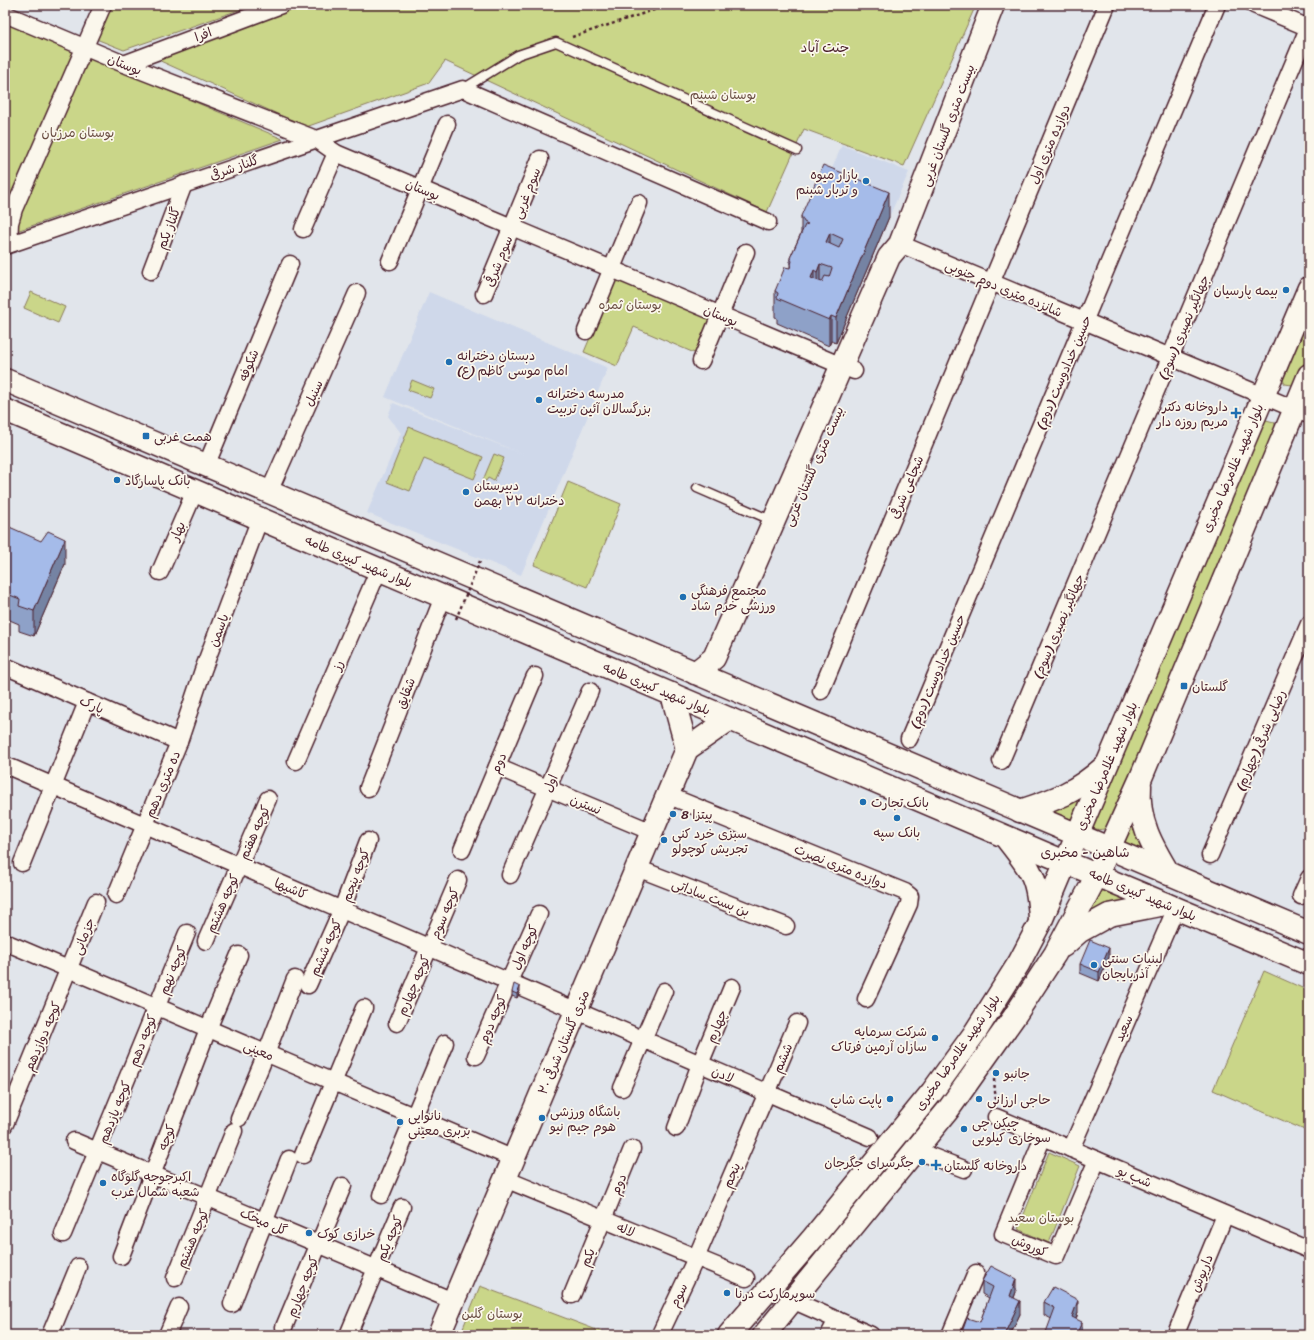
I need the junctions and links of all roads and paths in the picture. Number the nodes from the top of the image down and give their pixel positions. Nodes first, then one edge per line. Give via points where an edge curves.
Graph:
1 (103, 5) edge
2 (281, 5) edge
3 (669, 5) edge
4 (993, 5) edge
5 (1107, 5) edge
6 (1217, 5) edge
7 (1254, 5) edge
8 (5, 14) edge
9 (1309, 27) edge
10 (556, 42) junction
11 (85, 47) junction
12 (124, 64) junction
13 (463, 89) junction
14 (447, 124) dead end
15 (316, 139) junction
16 (797, 150) dead end
17 (336, 153) junction
18 (540, 159) dead end
19 (184, 184) junction
20 (421, 189) junction
21 (639, 203) dead end
22 (768, 222) dead end
23 (512, 227) junction
24 (303, 229) dead end
25 (900, 244) junction
26 (7, 245) edge
27 (746, 252) dead end
28 (390, 261) dead end
29 (290, 264) dead end
30 (611, 269) junction
31 (151, 271) dead end
32 (991, 282) junction
33 (1309, 288) edge
34 (357, 293) dead end
35 (484, 294) dead end
36 (721, 315) junction
37 (1084, 321) junction
38 (586, 331) dead end
39 (1170, 357) junction
40 (701, 361) dead end
41 (848, 368) junction
42 (1309, 375) edge
43 (5, 380) edge
44 (1263, 396) junction
45 (5, 410) edge
46 (1301, 412) edge
47 (206, 466) junction
48 (697, 488) dead end
49 (195, 491) junction
50 (269, 492) junction
51 (260, 518) junction
52 (772, 521) junction
53 (480, 561) dead end
54 (378, 569) junction
55 (160, 572) dead end
56 (443, 597) junction
57 (456, 619) dead end
58 (1309, 624) edge
59 (5, 666) edge
60 (695, 673) junction
61 (535, 676) dead end
62 (729, 688) junction
63 (590, 691) dead end
64 (821, 691) dead end
65 (672, 694) junction
66 (87, 702) junction
67 (730, 719) junction
68 (909, 739) dead end
69 (179, 742) junction
70 (687, 749) junction
71 (296, 761) dead end
72 (1001, 761) dead end
73 (5, 765) edge
74 (1106, 765) junction
75 (497, 767) junction
76 (1140, 780) junction
77 (53, 786) junction
78 (368, 788) dead end
79 (548, 788) junction
80 (667, 795) junction
81 (268, 799) dead end
82 (1020, 811) junction
83 (145, 825) junction
84 (652, 832) junction
85 (1077, 835) junction
86 (1004, 836) junction
87 (368, 841) dead end
88 (1109, 849) junction
89 (462, 850) dead end
90 (1210, 855) dead end
91 (1066, 862) junction
92 (22, 863) dead end
93 (239, 865) junction
94 (637, 868) junction
95 (1169, 874) junction
96 (510, 875) dead end
97 (1097, 875) junction
98 (1309, 878) edge
99 (458, 880) dead end
100 (116, 895) dead end
101 (1301, 896) dead end
102 (96, 902) dead end
103 (1170, 906) junction
104 (342, 909) junction
105 (539, 914) dead end
106 (1040, 923) junction
107 (786, 926) dead end
108 (187, 933) dead end
109 (1309, 933) edge
110 (206, 941) dead end
111 (5, 942) edge
112 (430, 947) junction
113 (1055, 954) junction
114 (239, 955) dead end
115 (1309, 964) edge
116 (70, 970) junction
117 (508, 981) junction
118 (732, 987) dead end
119 (664, 991) dead end
120 (866, 999) dead end
121 (156, 1006) junction
122 (364, 1008) dead end
123 (577, 1010) junction
124 (397, 1023) dead end
125 (797, 1023) dead end
126 (208, 1028) junction
127 (643, 1039) junction
128 (445, 1043) dead end
129 (266, 1054) junction
130 (476, 1056) dead end
131 (700, 1064) junction
132 (129, 1074) joint
133 (994, 1079) dead end
134 (332, 1082) junction
135 (622, 1088) dead end
136 (767, 1093) junction
137 (413, 1116) junction
138 (996, 1117) joint
139 (5, 1124) edge
140 (676, 1128) dead end
141 (870, 1137) dead end
142 (1043, 1137) junction
143 (74, 1141) dead end
144 (632, 1149) dead end
145 (1071, 1149) junction
146 (99, 1150) junction
147 (915, 1150) junction
148 (514, 1159) junction
149 (1097, 1160) junction
150 (964, 1169) dead end
151 (153, 1173) junction
152 (505, 1179) junction
153 (343, 1186) dead end
154 (381, 1195) dead end
155 (208, 1197) junction
156 (402, 1207) dead end
157 (1225, 1215) junction
158 (603, 1219) junction
159 (264, 1221) junction
160 (63, 1234) dead end
161 (319, 1244) junction
162 (1309, 1250) edge
163 (121, 1256) dead end
164 (696, 1258) junction
165 (78, 1267) dead end
166 (376, 1268) junction
167 (976, 1273) dead end
168 (175, 1278) dead end
169 (746, 1278) dead end
170 (572, 1295) dead end
171 (792, 1300) junction
172 (453, 1301) junction
173 (232, 1304) dead end
174 (179, 1307) dead end
175 (837, 1320) junction
176 (284, 1327) dead end
177 (1177, 1331) dead end
178 (661, 1332) dead end
179 (50, 1335) edge
180 (167, 1335) edge
181 (348, 1335) edge
182 (439, 1335) edge
183 (729, 1335) edge
184 (764, 1335) edge
185 (829, 1335) edge
186 (871, 1335) edge
187 (950, 1335) edge

1 - 11 street
2 - 12 street, افرا
3 - 10 path
4 - 25 main road, بیست متری گلستان غربی
5 - 32 street, دوازده متری اول
6 - 37 street, حسین خدادوست (دوم)
7 - 9 street
8 - 11 street, بوستان
9 - 39 street, جهانگیر نصیری (سوم)
10 - 13 lane via 518,55
10 - 16 lane
11 - 12 street, بوستان
11 - 26 street via 14,209
12 - 15 street, بوستان
13 - 15 street, گلناز شرقی
13 - 22 street
14 - 20 street
15 - 17 street, بوستان
15 - 19 street, گلناز شرقی
17 - 20 street, بوستان
17 - 24 street
18 - 23 street, سوم غربی
19 - 26 street, گلناز شرقی
19 - 31 street, گلناز یکم
20 - 23 street, بوستان
20 - 28 street
21 - 30 street
23 - 30 street, بوستان
23 - 35 street, سوم شرقی
25 - 32 street, شانزده متری دوم جنوبی
25 - 41 main road, بیست متری گلستان غربی via 889,257
27 - 36 street
29 - 47 street, شکوفه
30 - 36 street, بوستان
30 - 38 street
32 - 37 street, شانزده متری دوم جنوبی
32 - 64 street, شجاعی شرقی
33 - 44 main road, بلوار شهید غلامرضا مخبری
34 - 50 street, سنبل
36 - 40 street
36 - 41 street, بوستان
37 - 39 street, شانزده متری دوم جنوبی
37 - 68 street, حسین خدادوست (دوم)
39 - 44 street, شانزده متری دوم جنوبی
39 - 72 street, جهانگیر نصیری (سوم)
41 - 52 main road, بیست متری گلستان غربی
41 - 62 main road, بیست متری گلستان غربی via 727,663
42 - 46 main road, بلوار شهید غلامرضا مخبری
43 - 47 main road
44 - 46 street, شانزده متری دوم جنوبی
44 - 74 main road, بلوار شهید غلامرضا مخبری
45 - 49 main road, بلوار شهید کبیری طامه
46 - 76 main road, بلوار شهید غلامرضا مخبری
47 - 50 main road
48 - 52 lane
49 - 51 main road, بلوار شهید کبیری طامه
49 - 55 street, بهار
50 - 60 main road
51 - 54 main road, بلوار شهید کبیری طامه
51 - 69 street, یاسمن
52 - 60 main road, بیست متری گلستان غربی via 714,658
53 - 57 path, bridge
54 - 56 main road, بلوار شهید کبیری طامه
54 - 71 street, رز
56 - 65 main road, بلوار شهید کبیری طامه
56 - 78 street, شقایق
58 - 90 street, رضایی شرقی (چهارم)
59 - 66 street, پارک
60 - 62 main road
61 - 75 street, دوم
62 - 82 main road
63 - 79 street, اول
65 - 67 main road, بلوار شهید کبیری طامه
65 - 70 main road
66 - 69 street, پارک
66 - 77 street
67 - 70 main road
67 - 86 main road, بلوار شهید کبیری طامه
69 - 83 street, ده متری دهم
70 - 80 main road, ۲۰ متری گلستان شرقی
73 - 77 street, کاشیها
74 - 82 main road via 1088,782 1071,792
74 - 85 main road, بلوار شهید غلامرضا مخبری
75 - 79 street, نسترن
75 - 89 street, دوم
76 - 88 main road, بلوار شهید غلامرضا مخبری
76 - 95 main road via 1139,799 1144,828
77 - 83 street, کاشیها
77 - 92 street
79 - 84 street, نسترن
79 - 96 street, اول
80 - 84 main road, ۲۰ متری گلستان شرقی
80 - 120 street, دوازده متری نصرت via 910,896 909,904
81 - 93 street, کوچه هفتم
82 - 85 main road
83 - 93 street, کاشیها
83 - 100 street, ده متری دهم
84 - 94 main road, ۲۰ متری گلستان شرقی
85 - 88 main road
85 - 91 main road, بلوار شهید غلامرضا مخبری
86 - 91 main road, بلوار شهید کبیری طامه
86 - 106 main road via 1031,871 1039,894
87 - 104 street, کوچه پنجم
88 - 95 main road
88 - 97 main road, بلوار شهید غلامرضا مخبری
91 - 97 main road, بلوار شهید کبیری طامه
91 - 106 main road, بلوار شهید غلامرضا مخبری
93 - 104 street, کاشیها
93 - 110 street, کوچه هشتم
94 - 107 street, بن بست ساداتی
94 - 123 main road, ۲۰ متری گلستان شرقی
95 - 109 main road
97 - 103 main road, بلوار شهید کبیری طامه
97 - 113 main road, بلوار شهید غلامرضا مخبری
98 - 101 street
99 - 112 street, کوچه سوم
102 - 116 street, جزمانی
103 - 113 main road via 1109,915 1080,931
103 - 115 main road, بلوار شهید کبیری طامه
103 - 145 street, سعید
104 - 112 street, کاشیها
104 - 129 street, کوچه ششم
105 - 117 street, کوچه اول
106 - 183 main road, بلوار شهید غلامرضا مخبری via 974,1034 932,1092 813,1238
108 - 121 street, کوچه نهم
111 - 116 street, معینی
112 - 117 street, کاشیها
112 - 124 street, کوچه چهارم
113 - 147 main road, بلوار شهید غلامرضا مخبری via 952,1104
114 - 126 street
116 - 121 street, معینی
116 - 139 street, کوچه دوازدهم
117 - 123 street, کاشیها
117 - 130 street, کوچه دوم
118 - 131 street, چهارم
119 - 127 street
121 - 126 street, معینی
121 - 132 street, کوچه دهم
122 - 134 street
123 - 127 street, لادن
123 - 148 main road, ۲۰ متری گلستان شرقی
125 - 136 street, ششم
126 - 129 street, معینی
126 - 151 street, کوچه
127 - 131 street, لادن
127 - 135 street
128 - 137 street
129 - 134 street, معینی
129 - 155 street
131 - 136 street, لادن
131 - 140 street
132 - 146 street, کوچه یازدهم
133 - 138 path
134 - 137 street, معینی
134 - 159 street
136 - 141 street, لادن
136 - 164 street, پنجم
137 - 148 street, معینی
137 - 154 street
138 - 142 street, شب بو
142 - 145 street, شب بو
142 - 149 street, کوروش via 1003,1234 1056,1256
143 - 146 street, گل میخک
144 - 158 street, دوم
145 - 149 street, شب بو
146 - 151 street, گل میخک
146 - 160 street
147 - 150 street
147 - 171 main road, بلوار شهید غلامرضا مخبری
148 - 152 main road, ۲۰ متری گلستان شرقی
149 - 157 street, شب بو
151 - 155 street, گل میخک
151 - 163 street, کوچه
152 - 158 street, لاله
152 - 172 main road, ۲۰ متری گلستان شرقی
153 - 161 street
155 - 159 street, گل میخک
155 - 168 street, کوچه هشتم
156 - 166 street, کوچه یکم
157 - 162 street, شب بو
157 - 177 street, داریوش
158 - 164 street, لاله
158 - 170 street, یکم
159 - 161 street, گل میخک
159 - 173 street
161 - 166 street, گل میخک
161 - 176 street, کوچه چهارم
164 - 169 street, لاله
164 - 178 street, سوم
165 - 179 street
166 - 172 street, گل میخک
166 - 181 street
167 - 187 street
171 - 175 street
171 - 184 main road, بلوار شهید غلامرضا مخبری
172 - 182 main road, ۲۰ متری گلستان شرقی
174 - 180 street
175 - 185 street
175 - 186 street

